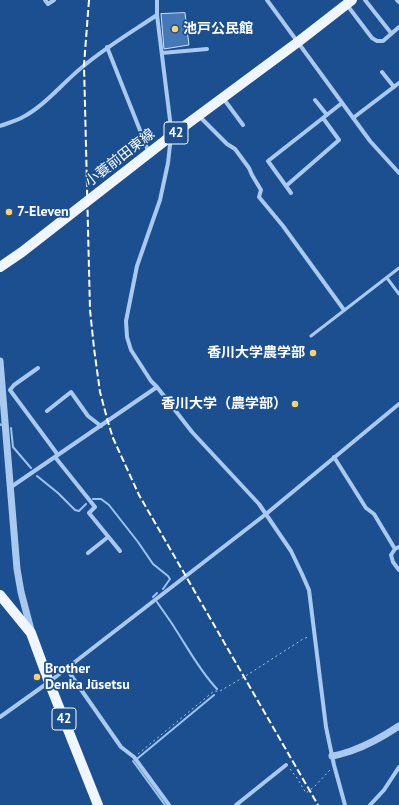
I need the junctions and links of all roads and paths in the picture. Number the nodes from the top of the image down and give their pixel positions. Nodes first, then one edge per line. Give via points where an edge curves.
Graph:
1 (45, 0) edge
2 (54, 0) edge
3 (267, 0) edge
4 (365, 0) edge
5 (158, 1) edge
6 (350, 2) edge
7 (157, 15) junction
8 (399, 27) edge
9 (392, 33) junction
10 (298, 42) junction
11 (107, 47) junction
12 (207, 49) dead end
13 (162, 53) junction
14 (382, 72) dead end
15 (399, 83) edge
16 (394, 87) junction
17 (223, 98) junction
18 (315, 100) dead end
19 (342, 103) junction
20 (199, 115) junction
21 (325, 116) junction
22 (353, 118) junction
23 (0, 126) edge
24 (243, 126) dead end
25 (171, 136) junction
26 (149, 153) junction
27 (399, 173) edge
28 (286, 186) junction
29 (291, 193) dead end
30 (0, 267) edge
31 (399, 268) edge
32 (387, 278) junction
33 (399, 294) edge
34 (344, 310) junction
35 (311, 336) dead end
36 (0, 361) edge
37 (38, 368) dead end
38 (157, 387) junction
39 (6, 390) junction
40 (399, 404) edge
41 (46, 411) dead end
42 (101, 426) junction
43 (57, 456) junction
44 (334, 457) junction
45 (11, 487) junction
46 (266, 514) junction
47 (108, 537) junction
48 (397, 548) edge
49 (120, 551) dead end
50 (88, 553) dead end
51 (399, 570) edge
52 (0, 595) edge
53 (31, 633) junction
54 (315, 636) junction
55 (66, 668) junction
56 (49, 682) junction
57 (0, 717) edge
58 (399, 726) edge
59 (332, 756) junction
60 (134, 757) junction
61 (286, 765) joint
62 (334, 765) junction
63 (399, 767) edge
64 (98, 805) edge
65 (168, 805) edge
66 (236, 805) edge
67 (345, 805) edge
68 (370, 805) edge

1 - 2 street via 48,4
3 - 10 street
4 - 9 street
5 - 7 street
6 - 9 street via 372,38 383,41
6 - 10 main road, 小蓑前田東線 / 42
7 - 11 street
7 - 13 street
8 - 9 street
10 - 17 main road, 小蓑前田東線 / 42
10 - 19 street
11 - 23 street via 36,109
11 - 26 street
12 - 13 street
13 - 25 street
14 - 16 street
15 - 16 street
16 - 22 street
17 - 20 main road, 小蓑前田東線 / 42
17 - 24 street
18 - 21 street
19 - 21 street
19 - 22 street
20 - 25 main road, 小蓑前田東線 / 42
20 - 34 street via 235,149 261,190 259,197
21 - 28 street via 339,140
21 - 28 street via 268,161
22 - 27 street
25 - 26 main road, 小蓑前田東線 / 42
25 - 38 street via 160,200 137,266 126,321 131,350
26 - 30 main road, 小蓑前田東線 / 42
28 - 29 street
31 - 32 lane
32 - 33 lane
32 - 34 lane
34 - 35 lane
36 - 39 street
37 - 39 street
38 - 42 street
38 - 46 street via 184,422
39 - 43 street
39 - 45 street
40 - 44 street
41 - 42 street via 71,392 88,416
42 - 43 street
43 - 45 street
43 - 47 street via 95,507 89,513
44 - 46 street
44 - 48 street via 366,508 374,514
45 - 53 street via 17,569
46 - 54 street via 290,551 309,590
46 - 55 street
47 - 49 street
47 - 50 street
48 - 51 street via 391,555
52 - 53 main road, 42
53 - 56 main road, 42
54 - 59 street
54 - 60 path via 303,638 220,691 214,691
55 - 56 street
55 - 60 street via 121,747
56 - 57 street
56 - 64 main road, 42
58 - 59 street via 370,743
59 - 62 street
60 - 65 street
61 - 62 path via 306,793
61 - 66 street
62 - 67 street
63 - 68 street via 384,790

